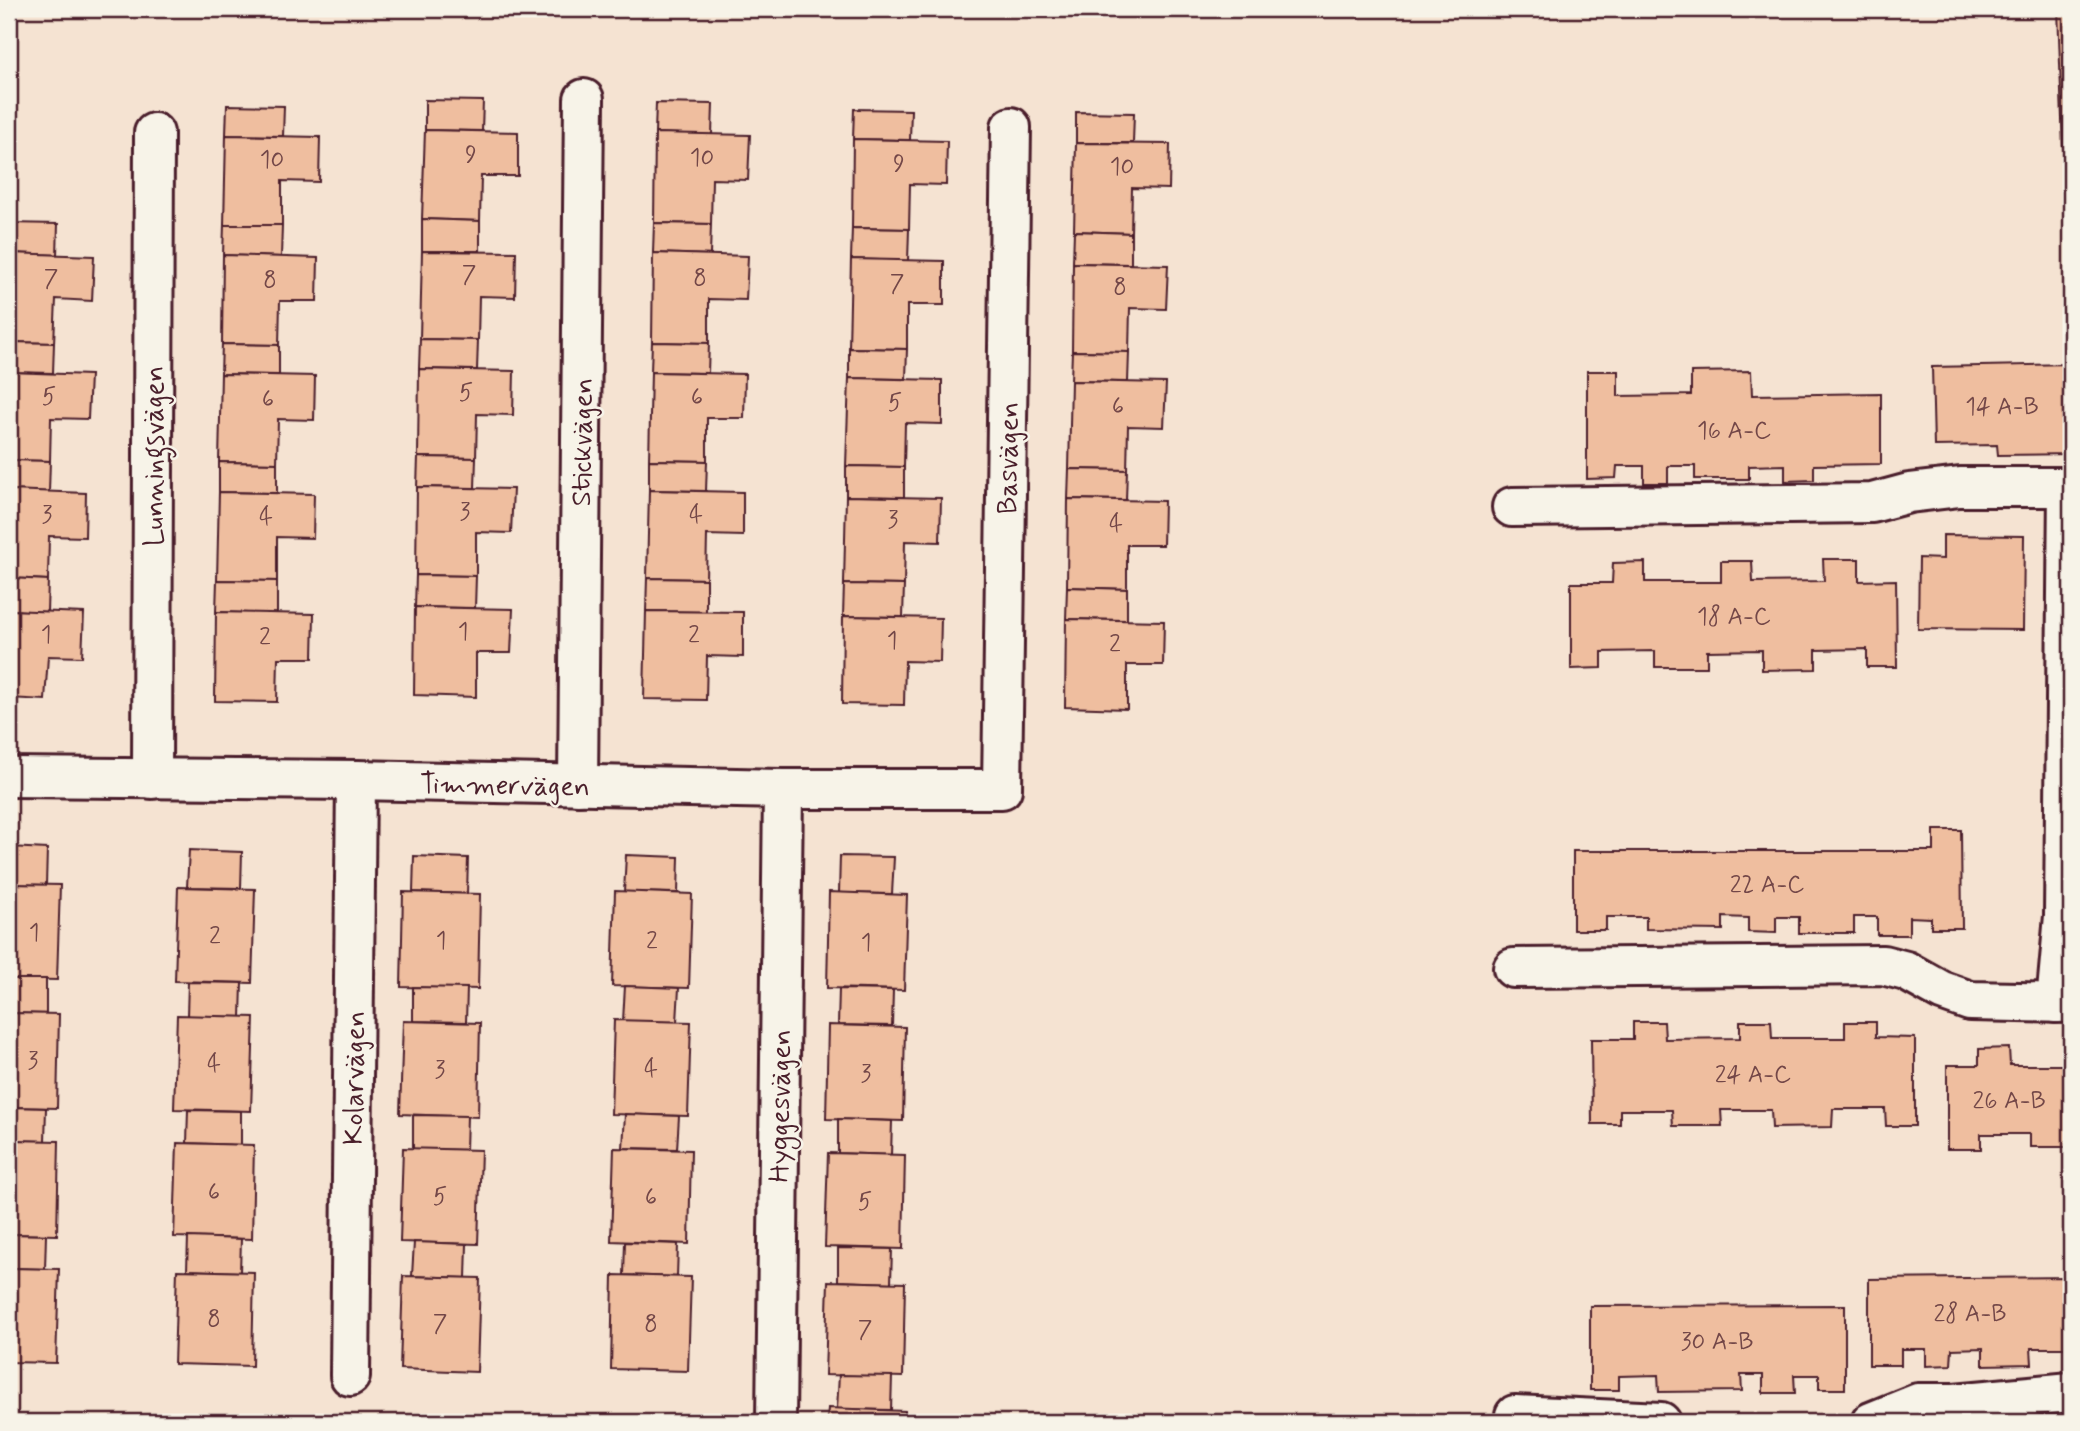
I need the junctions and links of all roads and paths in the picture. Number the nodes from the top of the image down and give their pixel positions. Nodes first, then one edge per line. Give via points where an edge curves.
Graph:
1 (584, 99) dead end
2 (1011, 127) dead end
3 (154, 133) dead end
4 (2069, 487) edge
5 (1512, 506) dead end
6 (9, 777) edge
7 (152, 779) junction
8 (356, 780) junction
9 (578, 785) junction
10 (783, 789) junction
11 (1002, 789) joint
12 (1513, 968) dead end
13 (2064, 1003) edge
14 (350, 1376) dead end
15 (2071, 1392) edge
16 (1515, 1415) dead end
17 (776, 1422) edge
18 (1661, 1422) edge
19 (1871, 1422) edge
20 (2071, 1422) edge

1 - 9 street, Stickvägen
2 - 11 street, Basvägen
3 - 7 street, Lunningsvägen
4 - 5 street via 1960,487 1872,503
4 - 13 street
6 - 7 street, Timmervägen
7 - 8 street, Timmervägen
8 - 9 street, Timmervägen
8 - 14 street, Kolarvägen
9 - 10 street, Timmervägen
10 - 11 street, Timmervägen
10 - 17 street, Hyggesvägen
12 - 13 street via 1883,965 1970,1002
15 - 19 street via 1918,1403
15 - 20 street
16 - 18 street

